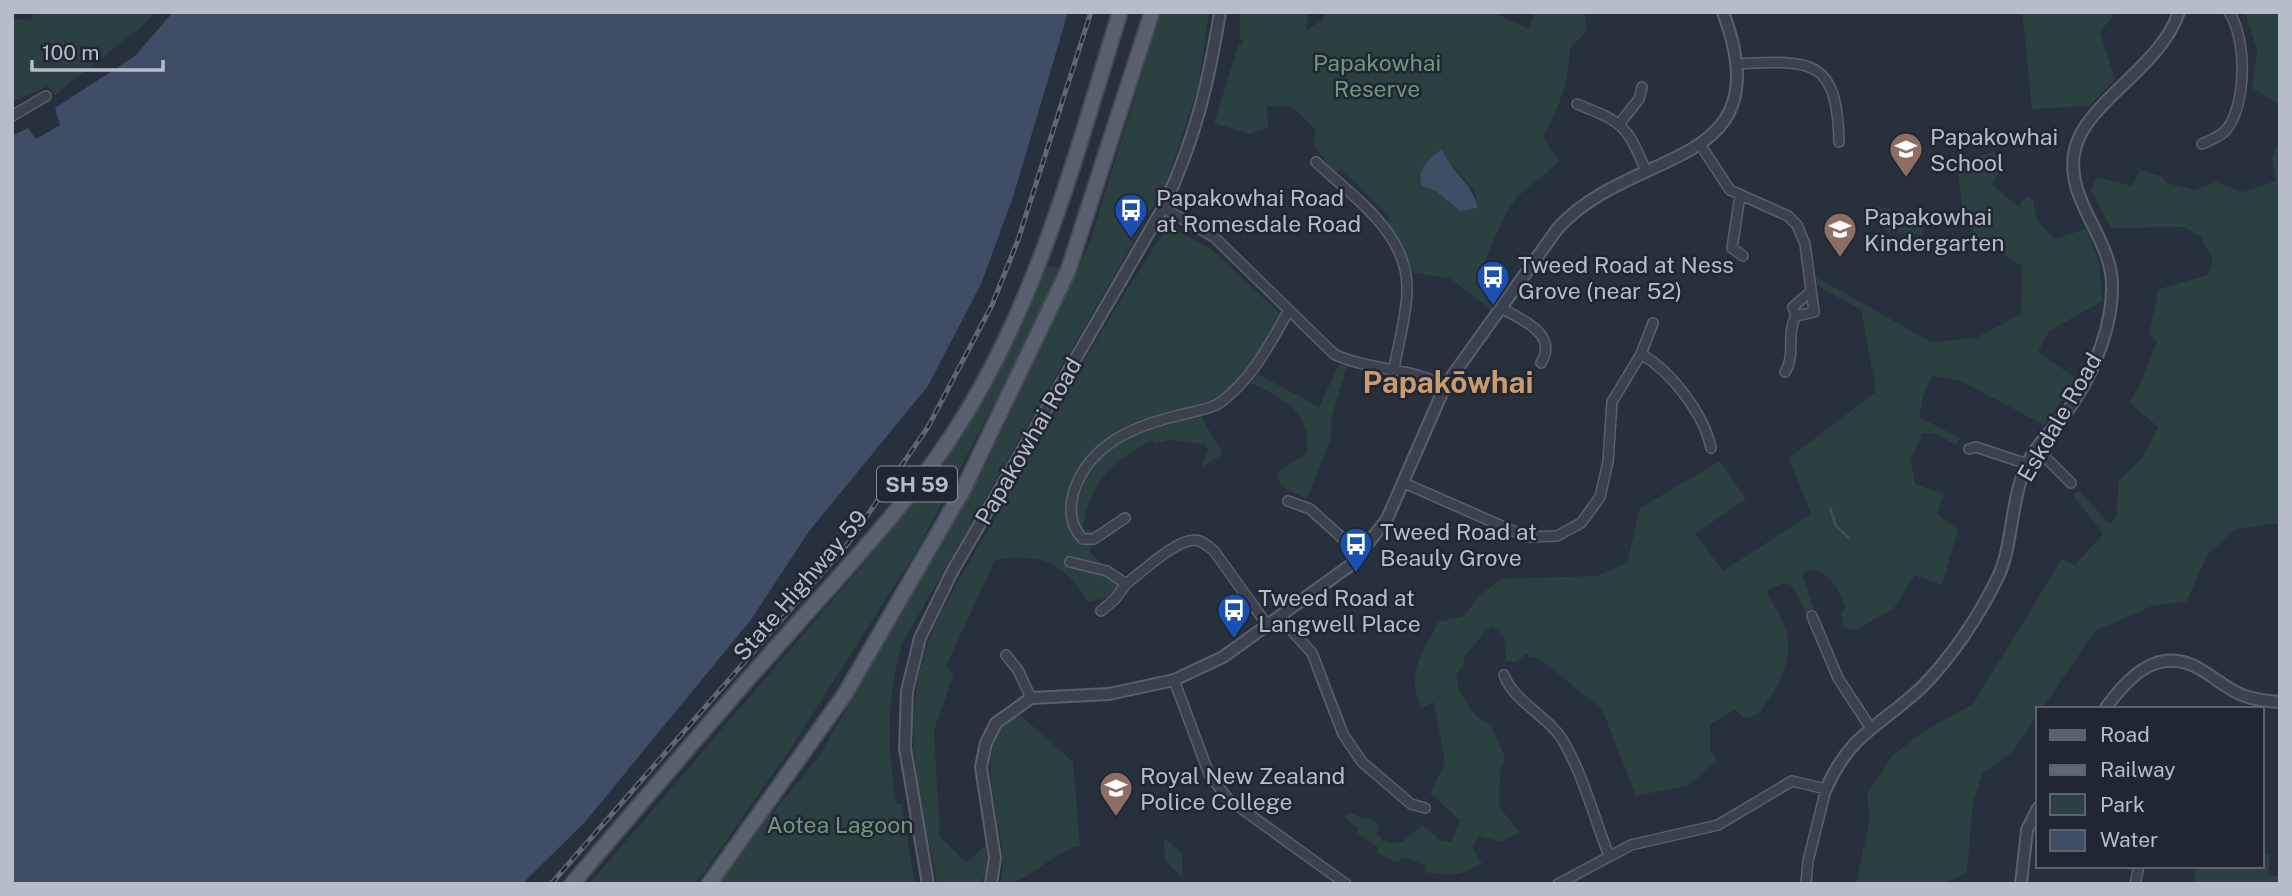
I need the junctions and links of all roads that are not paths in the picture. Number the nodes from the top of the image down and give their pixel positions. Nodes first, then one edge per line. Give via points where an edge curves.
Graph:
1 (1120, 12) edge
2 (1152, 12) edge
3 (1220, 12) edge
4 (1723, 12) edge
5 (2179, 12) edge
6 (2229, 12) edge
7 (1737, 64) junction
8 (1642, 87) dead end
9 (46, 96) dead end
10 (1577, 104) dead end
11 (12, 116) edge
12 (1620, 123) junction
13 (1839, 142) dead end
14 (2202, 144) dead end
15 (1701, 146) junction
16 (1317, 162) dead end
17 (1646, 171) junction
18 (1740, 196) junction
19 (1163, 208) junction
20 (1743, 256) dead end
21 (1810, 292) junction
22 (1501, 308) junction
23 (1288, 312) junction
24 (1796, 316) junction
25 (1653, 323) dead end
26 (1641, 354) junction
27 (1541, 363) dead end
28 (1394, 369) junction
29 (1785, 372) dead end
30 (1445, 386) junction
31 (1711, 448) dead end
32 (1969, 449) dead end
33 (2037, 449) junction
34 (2027, 464) junction
35 (1404, 483) junction
36 (2071, 483) dead end
37 (1289, 501) dead end
38 (1125, 518) dead end
39 (1360, 554) junction
40 (1070, 562) dead end
41 (1126, 584) junction
42 (1101, 611) dead end
43 (1812, 616) dead end
44 (1280, 618) junction
45 (1268, 626) junction
46 (1006, 655) dead end
47 (1504, 675) dead end
48 (1174, 680) junction
49 (1031, 698) junction
50 (2280, 702) edge
51 (2107, 707) edge
52 (1870, 727) junction
53 (1826, 789) junction
54 (1424, 808) dead end
55 (2036, 812) edge
56 (1609, 856) junction
57 (1570, 881) edge
58 (572, 884) edge
59 (709, 884) edge
60 (928, 884) edge
61 (991, 884) edge
62 (1346, 884) edge
63 (1558, 884) edge
64 (1806, 884) edge
65 (2021, 884) edge

1 - 58 main road, State Highway 59 / SH 59 via 1049,240 1004,341 952,436 874,536
2 - 59 main road, SH 59 via 1068,271 963,491 845,694
3 - 19 street, Papakowhai Road via 1201,113
4 - 7 street
5 - 33 street, Eskdale Road via 2162,46 2090,121 2075,149 2079,195 2109,259 2111,303 2092,367 2073,404
6 - 14 street via 2242,49 2236,109 2224,134
7 - 13 street via 1793,61 1825,77 1834,90
7 - 15 street via 1735,101 1718,130
8 - 12 street via 1639,99
9 - 11 street
10 - 12 street
12 - 17 street
15 - 17 street
15 - 18 street via 1723,183
16 - 28 street via 1386,230 1403,259 1406,297
17 - 22 street via 1603,190 1577,208
18 - 20 street via 1731,240 1732,248
18 - 21 street via 1788,216 1797,225 1805,244
19 - 23 street via 1214,237
19 - 60 street, Papakowhai Road via 953,572 920,638 907,691 905,738
21 - 24 street via 1793,307
21 - 24 street via 1814,312
22 - 27 street via 1545,338 1547,355
22 - 30 street
23 - 28 street via 1334,354
23 - 38 street via 1254,372 1221,402 1145,423 1116,437 1094,457 1074,492 1072,524 1083,539 1094,539
24 - 29 street
25 - 26 street
26 - 31 street via 1675,380
26 - 35 street via 1612,402 1608,463 1600,497 1581,523 1558,536 1527,537
28 - 30 street
30 - 35 street
32 - 34 street via 1976,447
33 - 34 street, Eskdale Road
33 - 36 street
34 - 52 street, Eskdale Road via 2013,501 2000,573 1993,587 1922,687
35 - 39 street via 1387,519
37 - 39 street via 1310,509
39 - 44 street
40 - 41 street via 1107,571
41 - 42 street
41 - 45 street via 1177,546 1194,540 1214,551
43 - 52 street via 1838,678
44 - 45 street
44 - 54 street via 1312,653 1343,734 1362,762 1411,804
45 - 48 street via 1223,657
46 - 49 street
47 - 56 street via 1508,686 1546,718 1565,743
48 - 49 street via 1109,694
48 - 62 street via 1209,774 1228,799
49 - 61 street via 996,723 984,751 981,767 995,858
50 - 51 street via 2241,695 2197,667 2169,661 2151,663 2135,672
52 - 53 street, Eskdale Road via 1843,755
53 - 56 street via 1792,781 1718,825 1640,842
53 - 64 street, Eskdale Road
55 - 65 street via 2027,830
56 - 57 street
57 - 63 street

